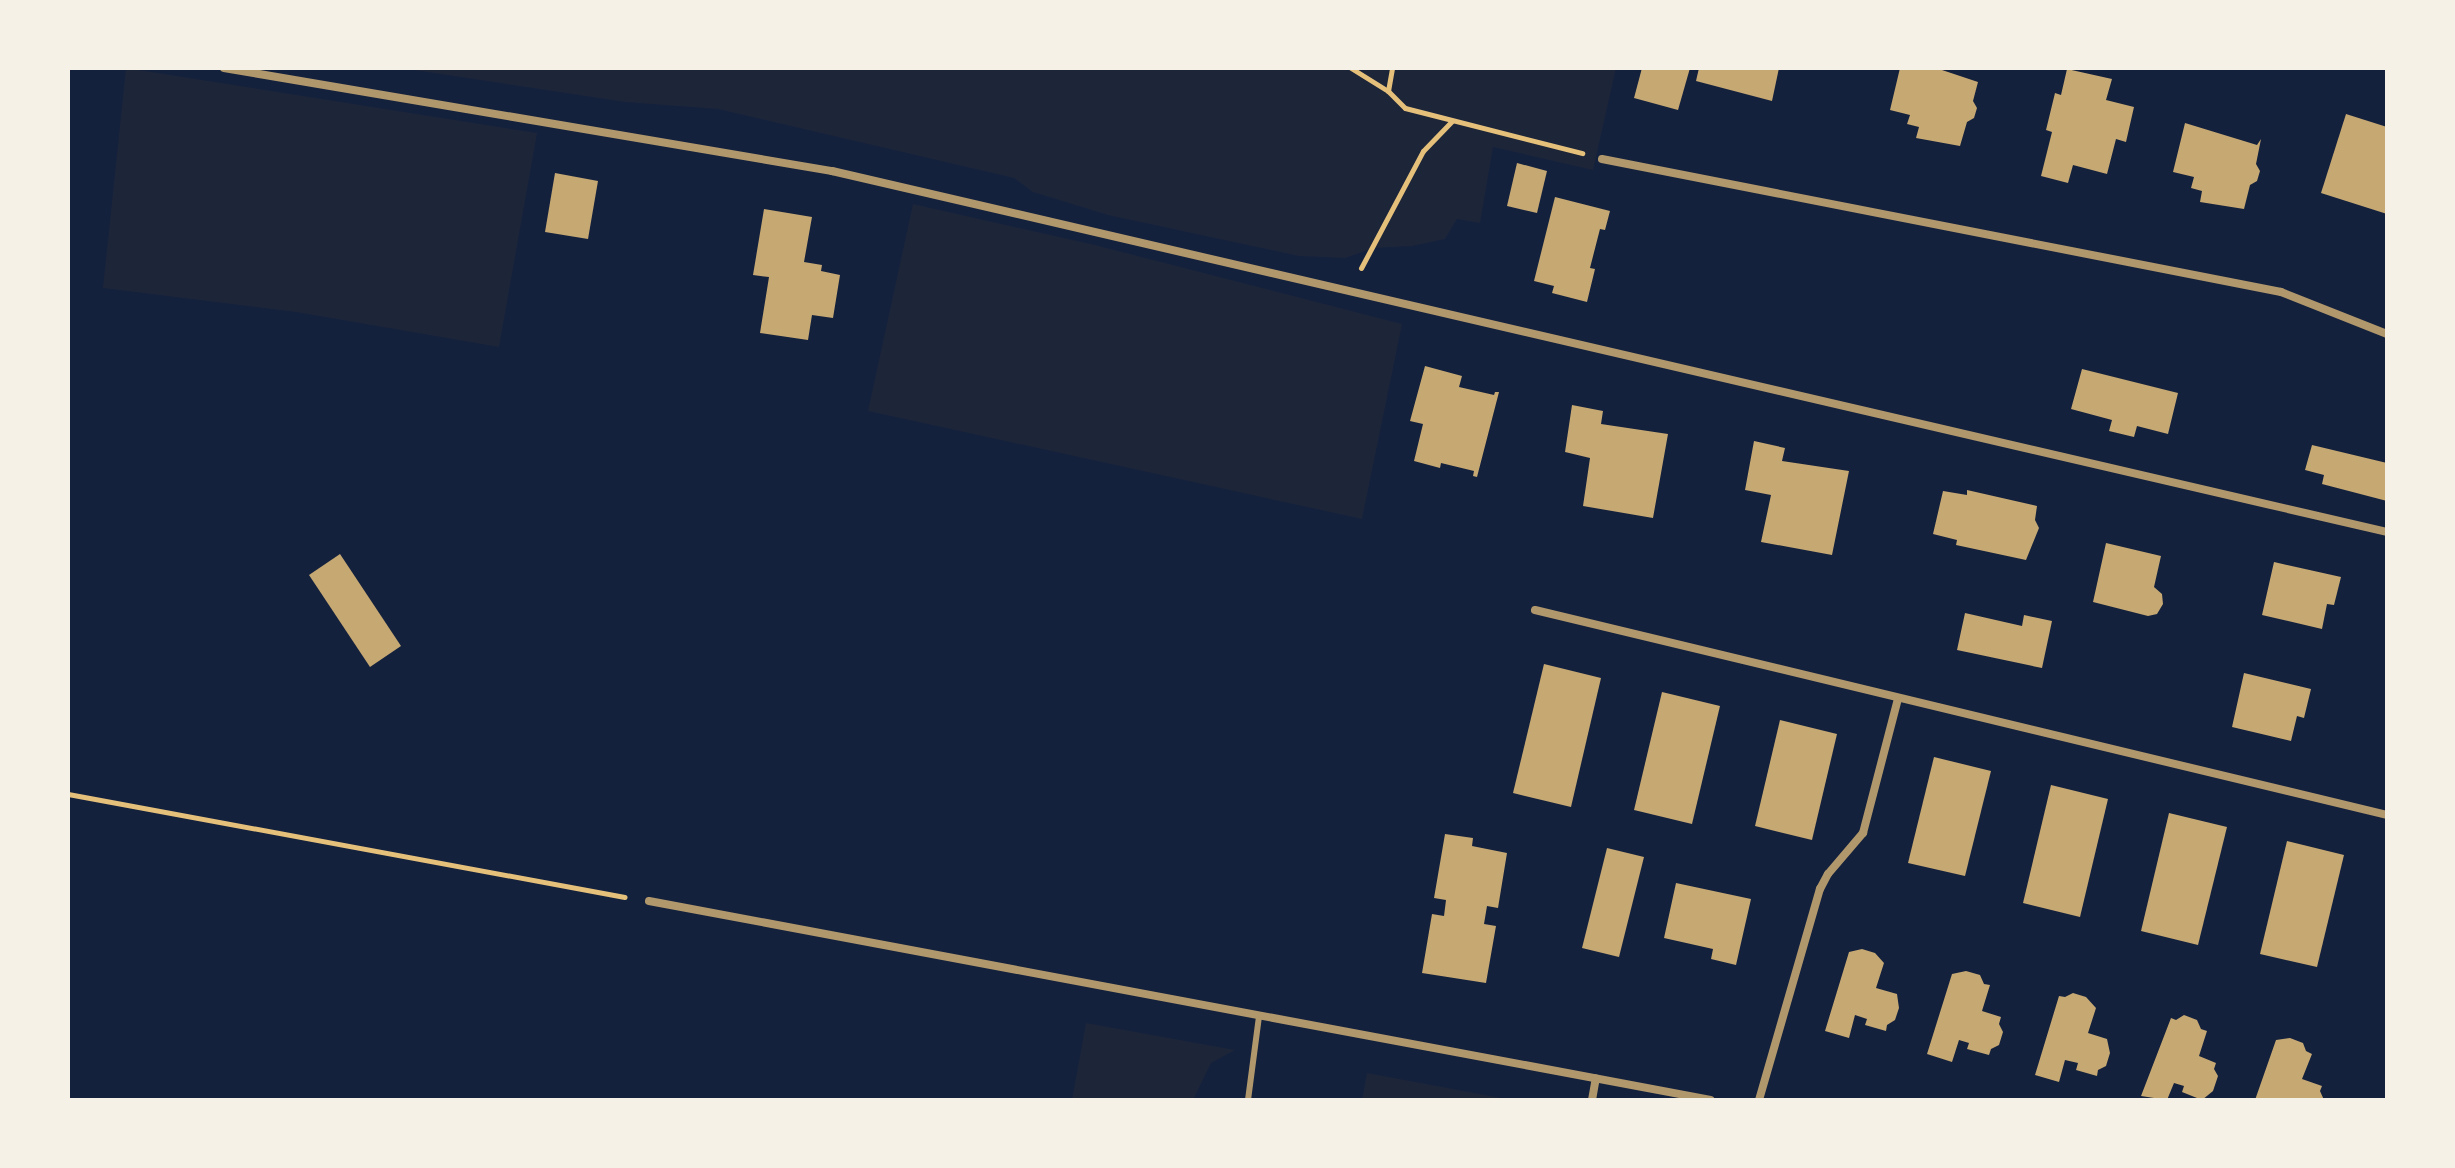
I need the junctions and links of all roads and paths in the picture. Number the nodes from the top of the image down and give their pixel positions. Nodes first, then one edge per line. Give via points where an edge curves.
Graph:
1 (224, 68) edge
2 (1351, 68) edge
3 (1392, 68) edge
4 (1388, 91) junction
5 (1452, 121) junction
6 (1602, 159) joint
7 (1350, 293) junction
8 (2387, 334) edge
9 (2387, 532) edge
10 (1535, 610) dead end
11 (1898, 699) junction
12 (68, 794) edge
13 (2387, 815) edge
14 (649, 901) joint
15 (1259, 1016) junction
16 (1596, 1078) junction
17 (1248, 1100) edge
18 (1592, 1100) edge
19 (1711, 1100) edge
20 (1759, 1100) edge

1 - 7 street via 832,171
2 - 4 path
3 - 4 path
4 - 5 path via 1405,108
5 - 6 path
5 - 7 path via 1423,151
6 - 8 street via 2281,292
7 - 9 street
10 - 11 street
11 - 13 street
11 - 20 street via 1863,833 1820,889
12 - 14 path
14 - 15 street
15 - 16 street
15 - 17 lane
16 - 18 street
16 - 19 street

